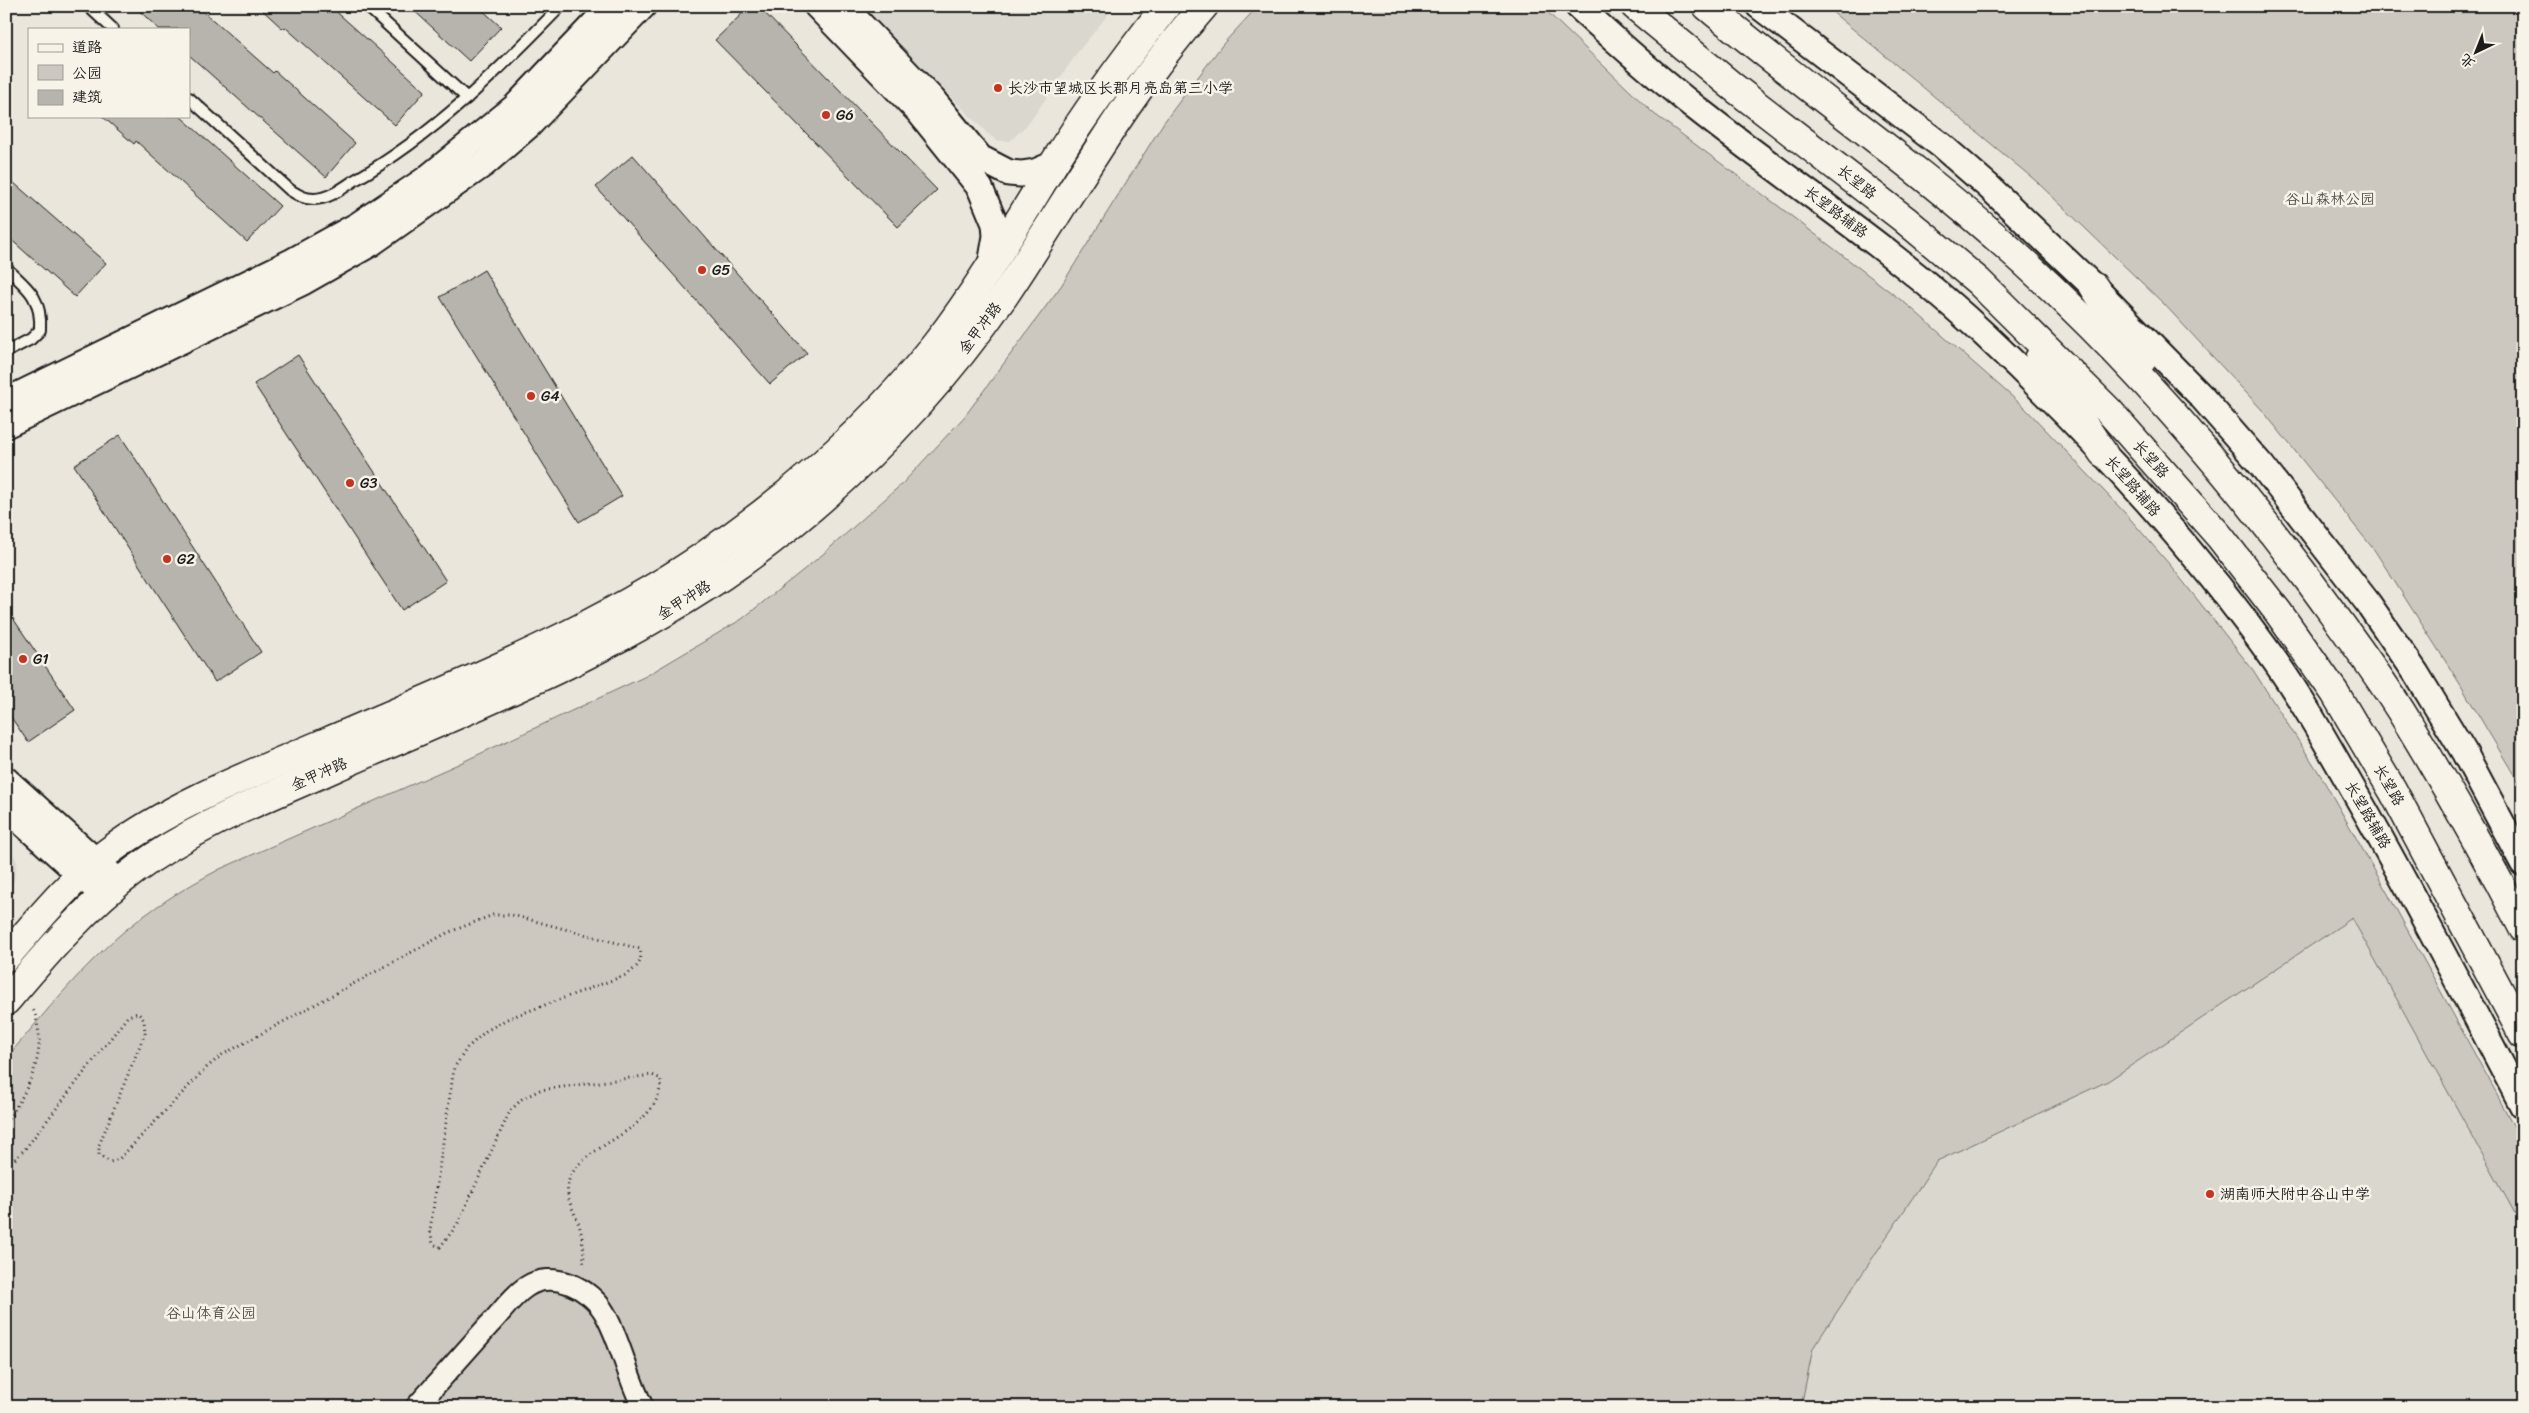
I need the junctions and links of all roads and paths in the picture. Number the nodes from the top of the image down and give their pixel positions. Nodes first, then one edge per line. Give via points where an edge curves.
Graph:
1 (88, 6) edge
2 (367, 6) edge
3 (561, 6) edge
4 (611, 6) edge
5 (643, 6) edge
6 (817, 6) edge
7 (843, 6) edge
8 (1166, 6) edge
9 (1204, 6) edge
10 (1578, 6) edge
11 (1635, 6) edge
12 (1707, 6) edge
13 (1759, 6) edge
14 (112, 28) edge
15 (467, 98) junction
16 (190, 99) edge
17 (1054, 164) junction
18 (992, 265) junction
19 (6, 268) edge
20 (2094, 287) junction
21 (2002, 304) junction
22 (6, 352) edge
23 (6, 401) edge
24 (2184, 424) junction
25 (6, 426) edge
26 (2103, 452) junction
27 (6, 780) edge
28 (6, 808) edge
29 (2523, 863) edge
30 (88, 868) junction
31 (111, 889) junction
32 (2523, 928) edge
33 (6, 957) edge
34 (10, 996) edge
35 (2523, 1035) edge
36 (2523, 1106) edge
37 (6, 1124) edge
38 (6, 1163) edge
39 (580, 1289) junction
40 (416, 1407) edge
41 (643, 1407) edge

1 - 14 lane
2 - 15 lane
3 - 15 lane
4 - 23 street via 515,108 425,180 358,225 293,261
5 - 25 street via 535,118 484,164 370,244 303,282
6 - 18 street via 919,112 980,188 995,224
7 - 17 street via 933,100 980,158 1009,173 1021,174
8 - 17 main road, 金甲冲路 via 1089,109
9 - 31 main road, 金甲冲路 via 1146,76 1003,296 953,364 916,410 827,497 737,566 645,624 501,694 190,834
10 - 26 street, 长望路辅路 via 1690,103 1864,233 1983,334
11 - 21 main road, 长望路 via 1732,86 1904,219
12 - 24 main road via 1936,185 2008,247 2105,339
13 - 20 street via 1942,146
15 - 16 lane via 444,120 385,164 330,195 315,199 302,197 290,190
17 - 18 main road, 金甲冲路
18 - 30 main road, 金甲冲路 via 934,346 854,435 755,519 702,557 634,600 568,635 268,767 174,812
19 - 22 lane via 30,290 41,314 40,330 31,339
20 - 24 main road
20 - 29 street via 2200,395 2262,466 2368,603 2464,752
21 - 26 main road
21 - 35 main road, 长望路 via 2109,411 2162,470 2220,537 2278,612 2335,694 2393,792
24 - 32 main road via 2260,514 2409,724
26 - 36 street, 长望路辅路 via 2221,589 2276,663 2324,739 2400,872
27 - 30 street
28 - 30 street
30 - 31 street
30 - 33 main road, 金甲冲路
31 - 34 main road, 金甲冲路 via 72,924
34 - 37 path via 34,1010 40,1032 39,1054 33,1075
38 - 39 path via 13,1161 25,1149 128,1016 138,1013 144,1020 145,1032 99,1145 99,1156 110,1162 130,1149 222,1054 447,933 493,915 512,915 640,949 642,958 638,966 626,975 507,1019 486,1031 467,1048 454,1068 430,1230 433,1244 440,1247 457,1225 510,1111 522,1099 540,1090 652,1075 661,1079 661,1091 639,1122 577,1168 568,1184 571,1207 580,1227 585,1253
39 - 40 street via 559,1280 543,1280 526,1286
39 - 41 street via 593,1297 604,1312

